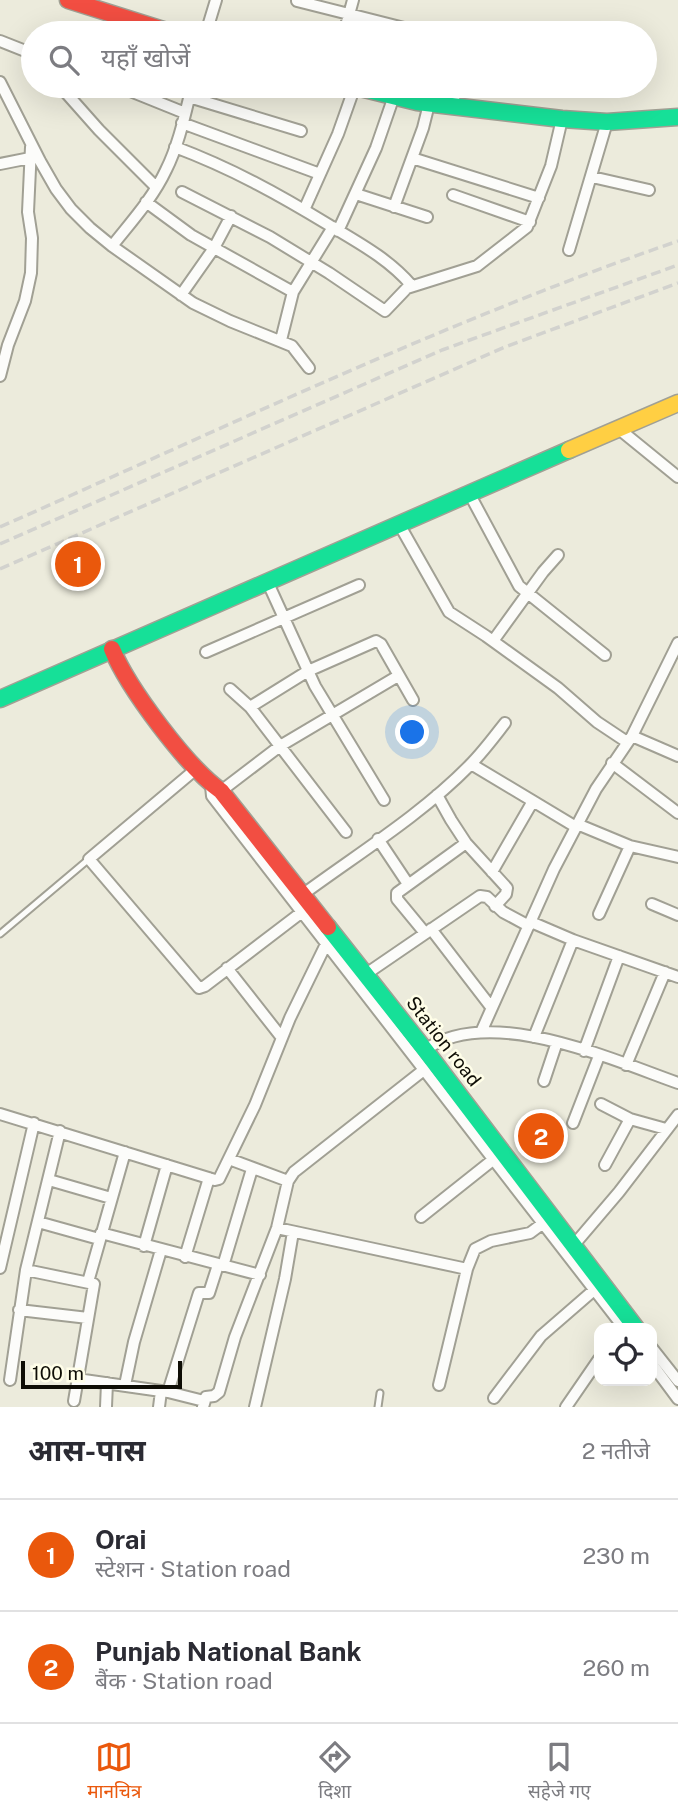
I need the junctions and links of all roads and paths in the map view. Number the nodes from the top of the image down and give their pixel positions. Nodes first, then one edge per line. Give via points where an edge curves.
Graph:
1 (68, 0) edge
2 (216, 0) edge
3 (353, 0) edge
4 (297, 1) edge
5 (349, 14) junction
6 (135, 21) edge
7 (210, 21) edge
8 (347, 21) edge
9 (377, 21) edge
10 (0, 41) edge
11 (21, 49) edge
12 (0, 82) edge
13 (71, 98) edge
14 (143, 98) edge
15 (189, 98) edge
16 (205, 98) edge
17 (348, 98) edge
18 (393, 98) edge
19 (403, 98) edge
20 (454, 98) edge
21 (429, 104) junction
22 (452, 107) junction
23 (678, 117) edge
24 (184, 118) junction
25 (562, 119) junction
26 (607, 122) junction
27 (301, 131) dead end
28 (31, 144) junction
29 (175, 147) junction
30 (30, 158) junction
31 (412, 158) junction
32 (0, 164) edge
33 (320, 174) junction
34 (592, 177) junction
35 (156, 187) junction
36 (649, 190) dead end
37 (182, 192) dead end
38 (356, 194) junction
39 (453, 195) dead end
40 (539, 198) junction
41 (146, 202) junction
42 (394, 207) junction
43 (304, 210) junction
44 (231, 216) junction
45 (427, 217) dead end
46 (530, 222) junction
47 (336, 229) junction
48 (112, 246) junction
49 (214, 248) junction
50 (569, 250) dead end
51 (311, 262) junction
52 (412, 286) junction
53 (293, 292) junction
54 (181, 295) junction
55 (281, 340) junction
56 (4, 344) edge
57 (309, 368) dead end
58 (0, 376) edge
59 (678, 403) edge
60 (619, 429) junction
61 (678, 477) edge
62 (469, 493) junction
63 (399, 524) junction
64 (558, 555) dead end
65 (268, 583) junction
66 (359, 584) dead end
67 (527, 595) junction
68 (284, 618) junction
69 (493, 641) junction
70 (678, 643) edge
71 (112, 649) junction
72 (206, 652) dead end
73 (605, 655) dead end
74 (308, 671) junction
75 (398, 676) junction
76 (230, 689) dead end
77 (0, 699) edge
78 (413, 700) dead end
79 (250, 707) junction
80 (333, 716) junction
81 (505, 723) dead end
82 (629, 739) junction
83 (281, 746) junction
84 (678, 757) edge
85 (612, 763) junction
86 (471, 764) junction
87 (196, 769) junction
88 (216, 788) junction
89 (438, 795) junction
90 (384, 800) dead end
91 (533, 801) junction
92 (678, 813) edge
93 (576, 826) junction
94 (346, 832) dead end
95 (378, 839) junction
96 (467, 843) junction
97 (630, 846) junction
98 (678, 857) edge
99 (89, 859) junction
100 (492, 872) junction
101 (408, 884) junction
102 (302, 895) junction
103 (652, 904) dead end
104 (495, 906) junction
105 (302, 912) junction
106 (599, 914) dead end
107 (678, 915) edge
108 (530, 924) junction
109 (428, 931) junction
110 (0, 934) edge
111 (329, 938) junction
112 (573, 940) junction
113 (620, 956) junction
114 (227, 968) junction
115 (665, 972) junction
116 (366, 974) junction
117 (678, 977) edge
118 (491, 1007) junction
119 (482, 1030) junction
120 (534, 1037) junction
121 (282, 1038) junction
122 (557, 1042) junction
123 (425, 1050) junction
124 (584, 1051) junction
125 (599, 1056) junction
126 (626, 1065) junction
127 (425, 1069) junction
128 (544, 1082) dead end
129 (678, 1083) edge
130 (601, 1104) dead end
131 (0, 1114) edge
132 (678, 1115) edge
133 (630, 1119) junction
134 (34, 1123) junction
135 (573, 1123) dead end
136 (666, 1129) junction
137 (60, 1131) junction
138 (125, 1152) junction
139 (229, 1159) junction
140 (494, 1159) junction
141 (167, 1165) junction
142 (606, 1165) dead end
143 (252, 1168) junction
144 (209, 1178) junction
145 (49, 1180) junction
146 (288, 1181) junction
147 (111, 1198) junction
148 (421, 1217) dead end
149 (548, 1219) junction
150 (38, 1222) junction
151 (277, 1228) junction
152 (293, 1232) junction
153 (100, 1236) junction
154 (144, 1246) junction
155 (573, 1246) junction
156 (161, 1251) junction
157 (186, 1257) junction
158 (220, 1266) junction
159 (0, 1268) edge
160 (467, 1269) junction
161 (26, 1270) junction
162 (260, 1275) junction
163 (88, 1282) junction
164 (594, 1290) junction
165 (19, 1310) junction
166 (88, 1318) junction
167 (620, 1323) edge
168 (632, 1323) edge
169 (657, 1354) edge
170 (594, 1366) edge
171 (657, 1371) edge
172 (77, 1379) junction
173 (10, 1380) dead end
174 (678, 1381) edge
175 (107, 1383) junction
176 (125, 1385) junction
177 (439, 1385) dead end
178 (164, 1392) junction
179 (380, 1393) dead end
180 (494, 1398) dead end
181 (678, 1399) edge
182 (74, 1401) dead end
183 (204, 1404) edge
184 (106, 1407) edge
185 (159, 1407) edge
186 (255, 1407) edge
187 (379, 1407) edge
188 (566, 1407) edge

1 - 6 street
2 - 7 street
3 - 5 street
4 - 5 street
5 - 8 street
5 - 9 street
10 - 11 street
12 - 28 street
13 - 35 street
14 - 24 street
15 - 24 street
16 - 27 street via 258,120
17 - 33 street
18 - 38 street
19 - 21 street
20 - 22 street
21 - 22 street
21 - 31 street
22 - 25 street
23 - 26 street
24 - 29 street
24 - 33 street
25 - 26 street
25 - 40 street
26 - 34 street
28 - 30 street
28 - 48 street via 71,209
29 - 35 street
29 - 43 street via 242,174
30 - 32 street
30 - 56 street via 31,273 25,300
31 - 40 street
31 - 42 street
33 - 43 street
34 - 36 street
34 - 50 street
35 - 41 street
37 - 44 street
38 - 42 street
38 - 47 street
39 - 46 street
40 - 46 street
41 - 48 street
41 - 49 street
42 - 45 street
43 - 47 street
44 - 49 street
44 - 51 street
46 - 52 street via 477,266
47 - 51 street
47 - 52 street via 391,264
48 - 54 street
49 - 53 street
49 - 54 street
51 - 52 street via 383,311
51 - 53 street
53 - 55 street
54 - 55 street via 230,321
55 - 57 street via 292,346
56 - 58 street
59 - 60 street
60 - 61 street
60 - 62 street
62 - 63 street
62 - 67 street via 512,576
63 - 65 street
63 - 69 street via 445,608
64 - 67 street
65 - 68 street
65 - 71 street
66 - 68 street
67 - 69 street
67 - 73 street
68 - 72 street
68 - 74 street
69 - 82 street via 597,722
70 - 82 street
71 - 77 street
71 - 87 street, Station road via 119,666
74 - 75 street via 376,641
74 - 79 street
74 - 80 street
75 - 78 street
75 - 80 street
76 - 79 street
79 - 83 street
80 - 83 street
80 - 90 street
81 - 86 street
82 - 84 street
82 - 85 street
83 - 88 street
83 - 94 street
85 - 92 street
85 - 93 street
86 - 89 street
86 - 91 street
87 - 88 street, Station road
87 - 99 street
88 - 102 street, Station road
88 - 105 street, Station road via 212,796
89 - 95 street
89 - 96 street
91 - 93 street
91 - 100 street
93 - 97 street
93 - 108 street
95 - 101 street
95 - 102 street
96 - 100 street
96 - 101 street
97 - 98 street
97 - 106 street
99 - 110 lane
99 - 114 street via 199,988
100 - 104 street via 507,891
101 - 109 street via 396,896
102 - 111 street, Station road
103 - 107 street
104 - 108 street
104 - 109 street via 480,896
105 - 111 street, Station road
105 - 114 street
108 - 112 street
108 - 118 street
109 - 116 street
109 - 118 street
111 - 116 street, Station road
111 - 121 street
111 - 127 street, Station road
112 - 113 street
112 - 120 street
113 - 115 street
113 - 124 street
114 - 121 street
115 - 117 street
115 - 126 street
116 - 123 street, Station road
118 - 119 street
119 - 120 street
119 - 123 street via 455,1035
120 - 122 street
121 - 139 street
122 - 124 street
122 - 128 street
123 - 149 street, Station road
124 - 125 street
125 - 126 street
125 - 135 street
126 - 129 street
127 - 140 street, Station road
127 - 146 street
130 - 133 street
131 - 134 street
132 - 136 street
133 - 136 street
133 - 142 street
134 - 137 street
134 - 159 street
136 - 155 street
137 - 138 street
137 - 145 street
138 - 141 street
138 - 147 street
139 - 143 street
139 - 144 street via 219,1179
140 - 148 street
140 - 149 street, Station road
141 - 144 street
141 - 154 street
143 - 146 street
143 - 158 street
144 - 157 street
145 - 147 street
145 - 150 street
146 - 151 street
147 - 153 street
149 - 155 street, Station road
149 - 160 street via 522,1236 481,1244
149 - 164 street, Station road
150 - 153 street
150 - 161 street
151 - 152 street
151 - 162 street
152 - 160 street
152 - 186 street
153 - 154 street
153 - 163 street
154 - 156 street
155 - 168 street, Station road
156 - 157 street
156 - 176 street
157 - 158 street
158 - 162 street
158 - 178 street via 209,1293 199,1293
160 - 177 street
161 - 163 street
161 - 165 street
162 - 183 street via 219,1392 206,1397
163 - 166 street via 94,1287
164 - 167 street, Station road
164 - 180 street via 541,1336
165 - 166 street
165 - 173 street
166 - 172 street
169 - 174 street
170 - 188 street
171 - 181 street
172 - 175 street
172 - 182 street
175 - 176 street
175 - 184 street
176 - 178 street
178 - 183 street
178 - 185 street
179 - 187 lane

